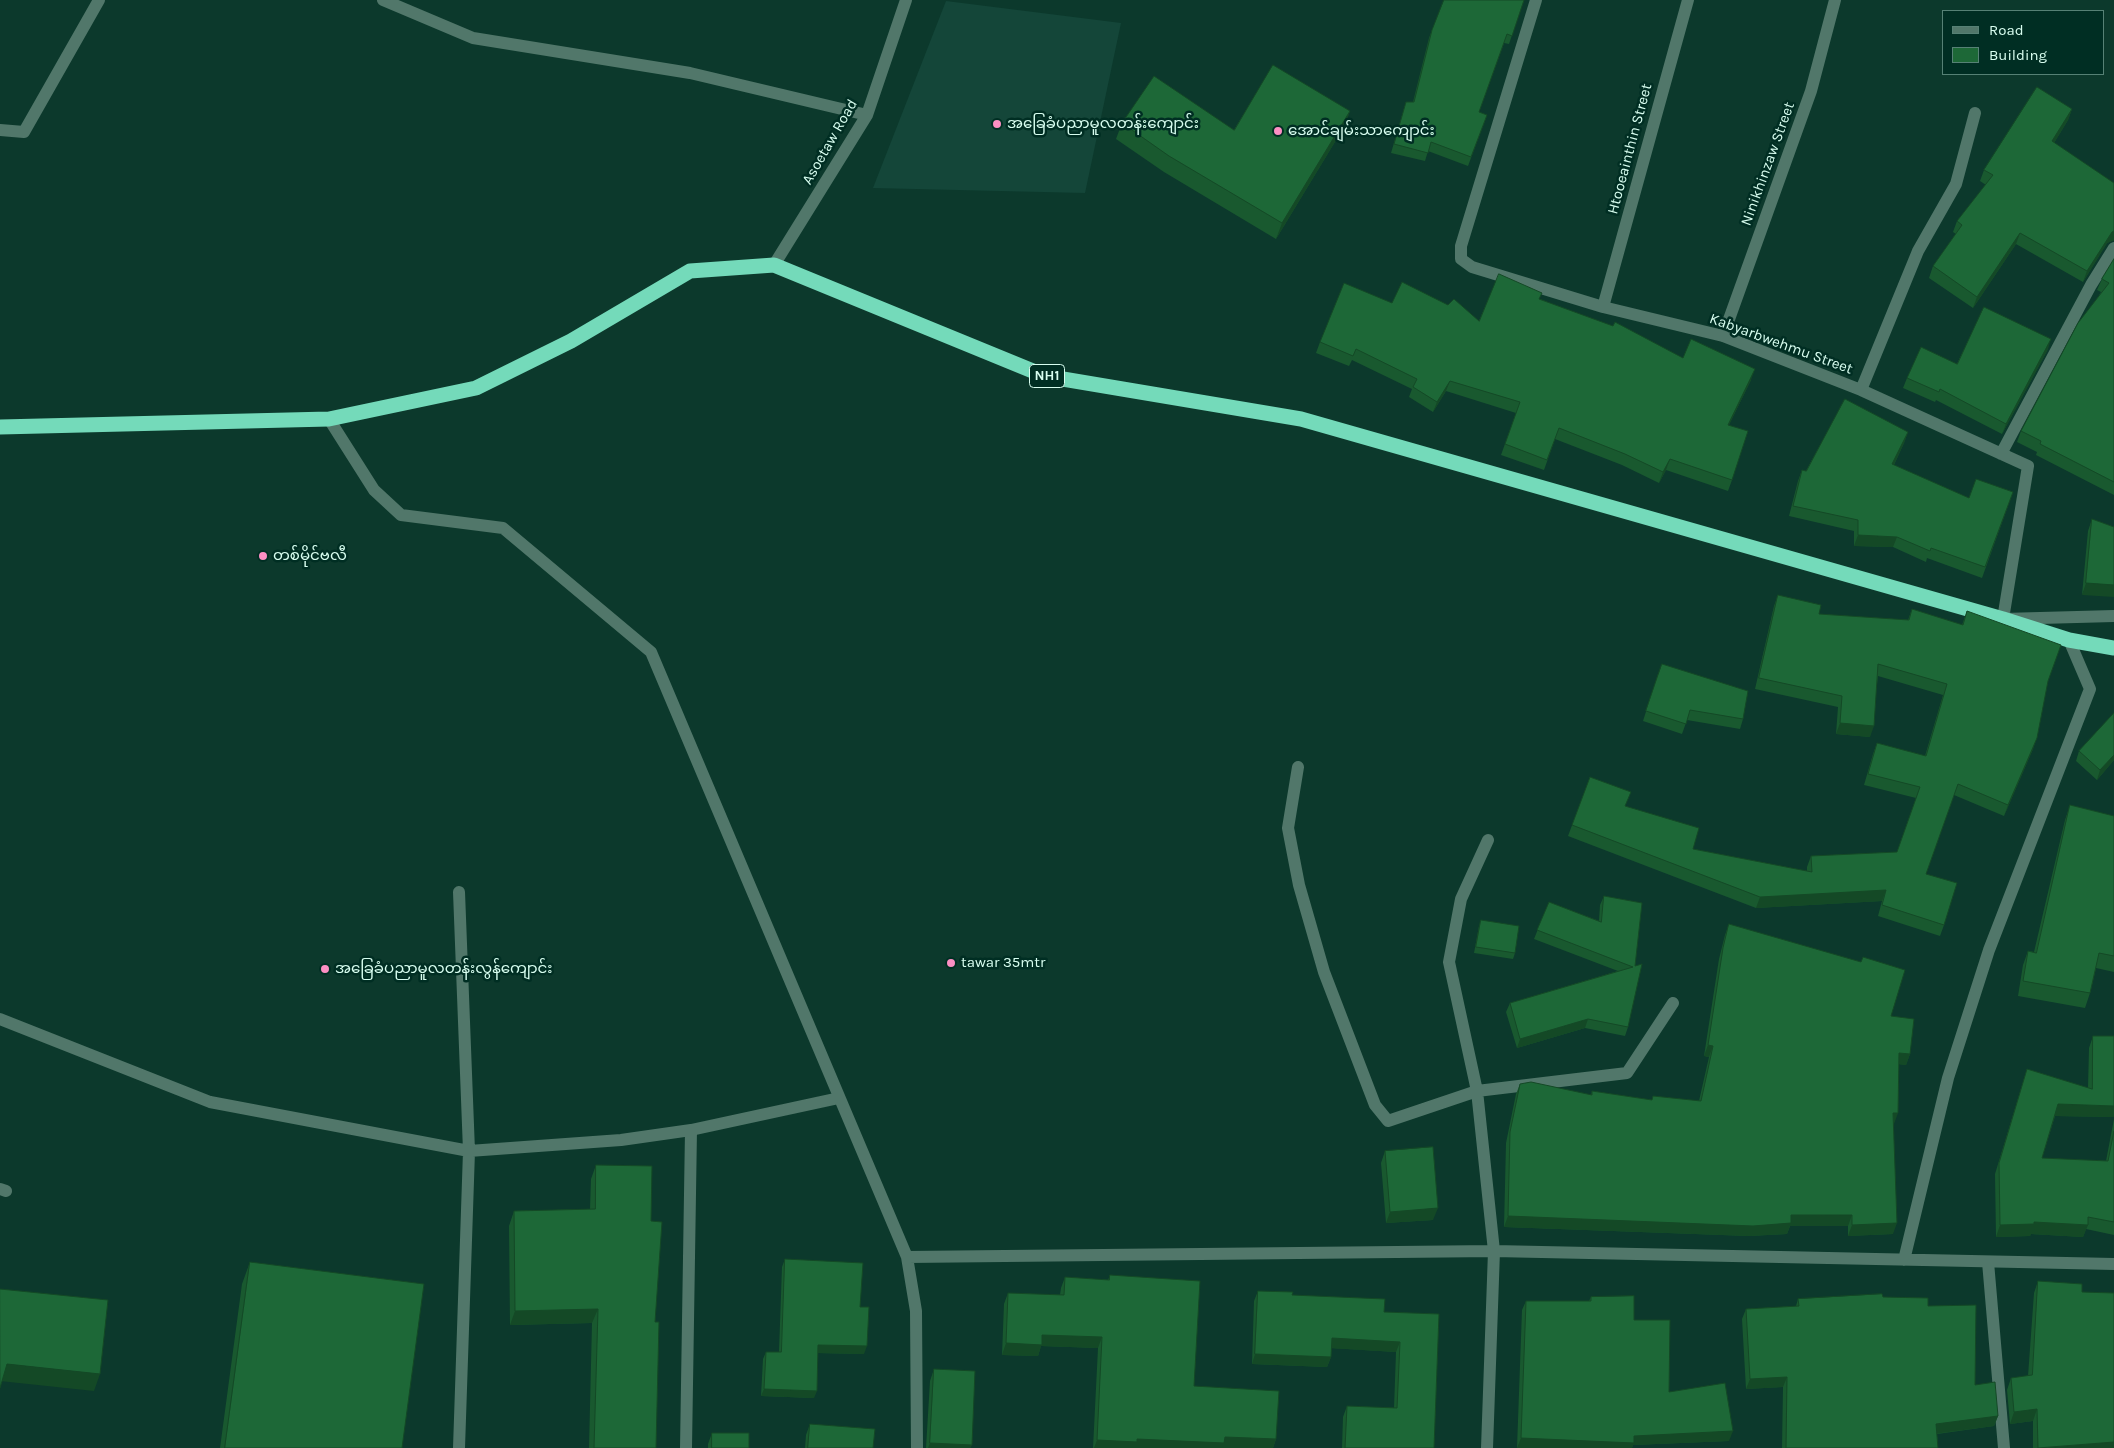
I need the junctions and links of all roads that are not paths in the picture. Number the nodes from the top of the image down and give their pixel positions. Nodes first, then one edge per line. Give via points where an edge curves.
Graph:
1 (99, 0) edge
2 (383, 0) edge
3 (906, 0) edge
4 (1536, 0) edge
5 (1688, 0) edge
6 (1835, 0) edge
7 (1975, 112) dead end
8 (867, 115) junction
9 (0, 130) edge
10 (2114, 248) edge
11 (774, 265) junction
12 (1603, 307) junction
13 (1723, 336) junction
14 (1860, 390) junction
15 (329, 419) junction
16 (0, 427) edge
17 (2001, 454) junction
18 (2114, 616) edge
19 (2003, 619) junction
20 (2069, 640) junction
21 (2114, 648) edge
22 (1298, 767) dead end
23 (1488, 840) dead end
24 (459, 892) dead end
25 (1673, 1003) dead end
26 (0, 1019) edge
27 (1477, 1091) junction
28 (839, 1098) junction
29 (691, 1130) junction
30 (469, 1151) junction
31 (1494, 1251) junction
32 (907, 1257) junction
33 (1904, 1260) junction
34 (1988, 1262) junction
35 (2114, 1264) edge
36 (459, 1448) edge
37 (686, 1448) edge
38 (918, 1448) edge
39 (1487, 1448) edge
40 (2004, 1448) edge

1 - 9 street via 24,132
2 - 8 street via 473,38 690,74
3 - 8 street, Asoetaw Road
4 - 12 street, Kabyarbwehmu Street via 1461,246 1461,259 1472,267
5 - 12 street, Htooeainthin Street
6 - 13 street, Ninikhinzaw Street via 1811,91
7 - 14 street via 1956,184 1918,251
8 - 11 street, Asoetaw Road
10 - 17 street
11 - 15 highway, NH1 via 690,272 571,341 476,388
11 - 19 highway, NH1 via 1045,376 1300,419
12 - 13 street, Kabyarbwehmu Street
13 - 14 street, Kabyarbwehmu Street
14 - 17 street, Kabyarbwehmu Street
15 - 16 highway, NH1
15 - 28 street via 374,490 401,515 503,528 651,652
17 - 19 street, Kabyarbwehmu Street via 2028,466
18 - 19 street
19 - 20 highway, NH1
20 - 21 highway, NH1
20 - 33 street via 2090,690 1989,950 1948,1078
22 - 27 street via 1288,828 1299,885 1324,972 1374,1105 1388,1121
23 - 27 street via 1461,899 1449,962
24 - 30 street
25 - 27 street via 1627,1073
26 - 30 street via 210,1102
27 - 31 street
28 - 29 street
28 - 32 street
29 - 30 street via 611,1141
29 - 37 street
30 - 36 street
31 - 32 street
31 - 33 street
31 - 39 street
32 - 38 street via 916,1310
33 - 34 street
34 - 35 street
34 - 40 street

